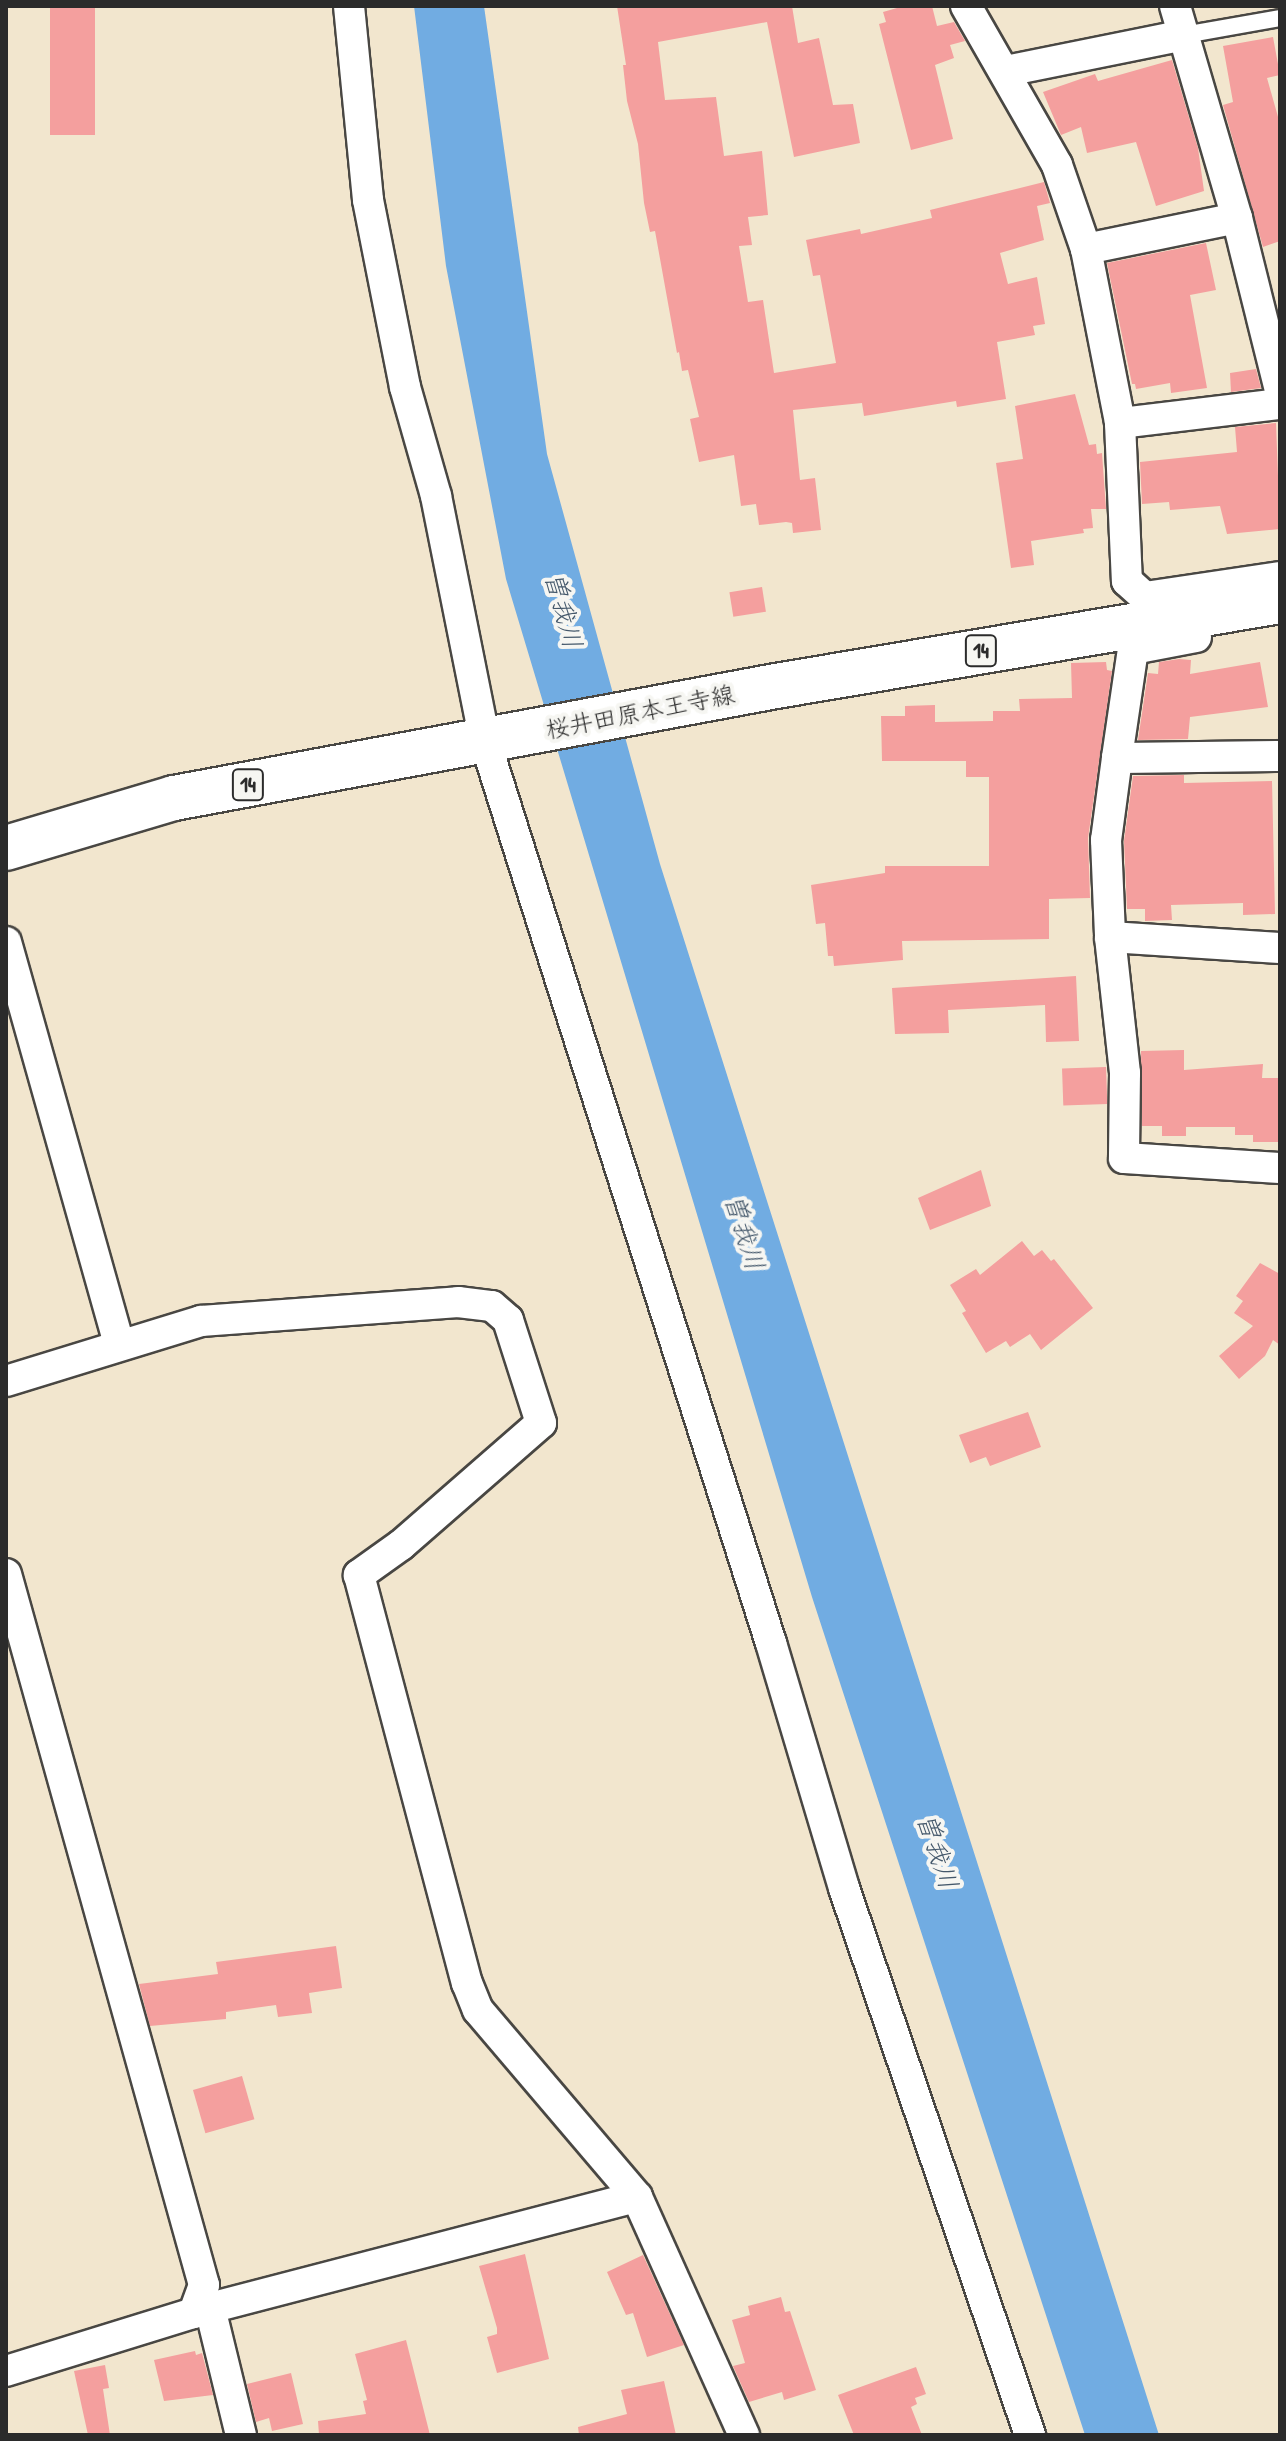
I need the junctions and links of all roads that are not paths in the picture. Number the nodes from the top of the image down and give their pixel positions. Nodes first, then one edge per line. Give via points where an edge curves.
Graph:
1 (349, 6) edge
2 (966, 6) edge
3 (1175, 6) edge
4 (1280, 18) edge
5 (1184, 35) junction
6 (1006, 71) junction
7 (1237, 218) junction
8 (1086, 249) junction
9 (1280, 390) edge
10 (1280, 404) edge
11 (1120, 423) junction
12 (1280, 577) edge
13 (1280, 601) edge
14 (1280, 621) edge
15 (490, 740) junction
16 (1280, 756) edge
17 (1117, 758) junction
18 (6, 848) edge
19 (1110, 937) junction
20 (6, 942) edge
21 (1280, 948) edge
22 (1280, 1168) edge
23 (119, 1345) junction
24 (6, 1381) edge
25 (6, 1574) edge
26 (637, 2197) junction
27 (202, 2311) junction
28 (6, 2371) edge
29 (241, 2435) edge
30 (744, 2435) edge
31 (1030, 2435) edge

1 - 15 street via 368,200 405,387 436,496
2 - 6 street
3 - 5 street
4 - 5 lane
5 - 6 street
5 - 7 street
6 - 8 street via 1057,165
7 - 8 street
7 - 9 street
8 - 11 street
10 - 11 street
11 - 12 street via 1127,581 1145,597
13 - 15 main road, 桜井田原本王寺線 / 14
14 - 17 street via 1133,649
15 - 18 main road, 桜井田原本王寺線 / 14 via 174,798
15 - 31 street via 844,1888
16 - 17 street
17 - 19 street via 1106,840
19 - 21 street
19 - 22 street via 1125,1073 1124,1158
20 - 23 street
23 - 24 street
23 - 26 street via 201,1321 424,1304 492,1306 508,1320 541,1423 359,1575 478,2010
25 - 27 street via 204,2285
26 - 27 street
26 - 30 street
27 - 28 street
27 - 29 street

